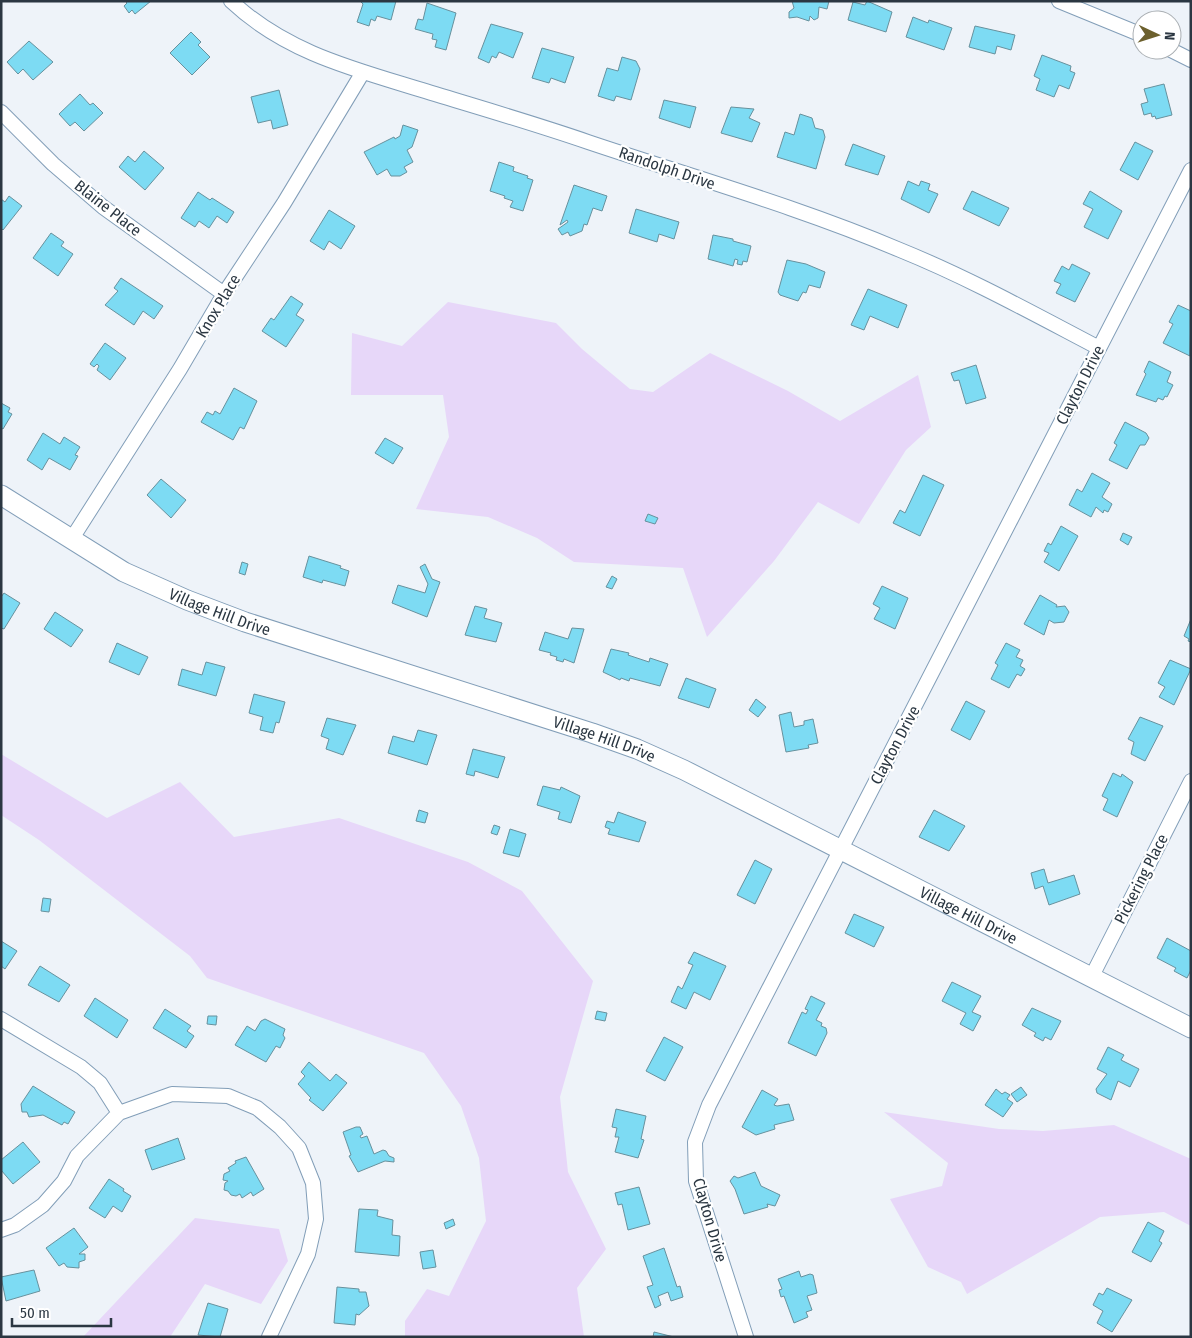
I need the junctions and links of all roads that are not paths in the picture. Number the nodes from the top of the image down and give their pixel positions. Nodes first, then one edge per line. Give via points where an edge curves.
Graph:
1 (231, 1) edge
2 (1058, 1) edge
3 (1132, 31) edge
4 (363, 72) junction
5 (1, 112) edge
6 (1191, 170) edge
7 (224, 294) junction
8 (1100, 348) junction
9 (1, 495) edge
10 (71, 540) junction
11 (1191, 781) edge
12 (840, 849) junction
13 (1092, 976) junction
14 (1, 1019) edge
15 (1191, 1028) edge
16 (118, 1114) junction
17 (1, 1230) edge
18 (269, 1337) edge
19 (746, 1337) edge

1 - 4 street, Randolph Drive via 243,13 287,41 326,61
2 - 3 street
4 - 7 street, Knox Place via 284,203
4 - 8 street, Randolph Drive via 548,128 826,222 910,254
5 - 7 street, Blaine Place via 53,164 103,207
6 - 8 street, Clayton Drive
7 - 10 street, Knox Place
8 - 12 street, Clayton Drive
9 - 10 street, Village Hill Drive
10 - 12 street, Village Hill Drive via 124,572 245,622 637,749
11 - 13 street, Pickering Place
12 - 13 street, Village Hill Drive
12 - 19 street, Clayton Drive via 708,1105 695,1142 696,1181
13 - 15 street, Village Hill Drive
14 - 16 street via 81,1067 100,1083
16 - 17 street via 77,1156 64,1181 43,1205 15,1225
16 - 18 street via 172,1094 228,1096 257,1108 299,1148 313,1183 316,1219 308,1254

